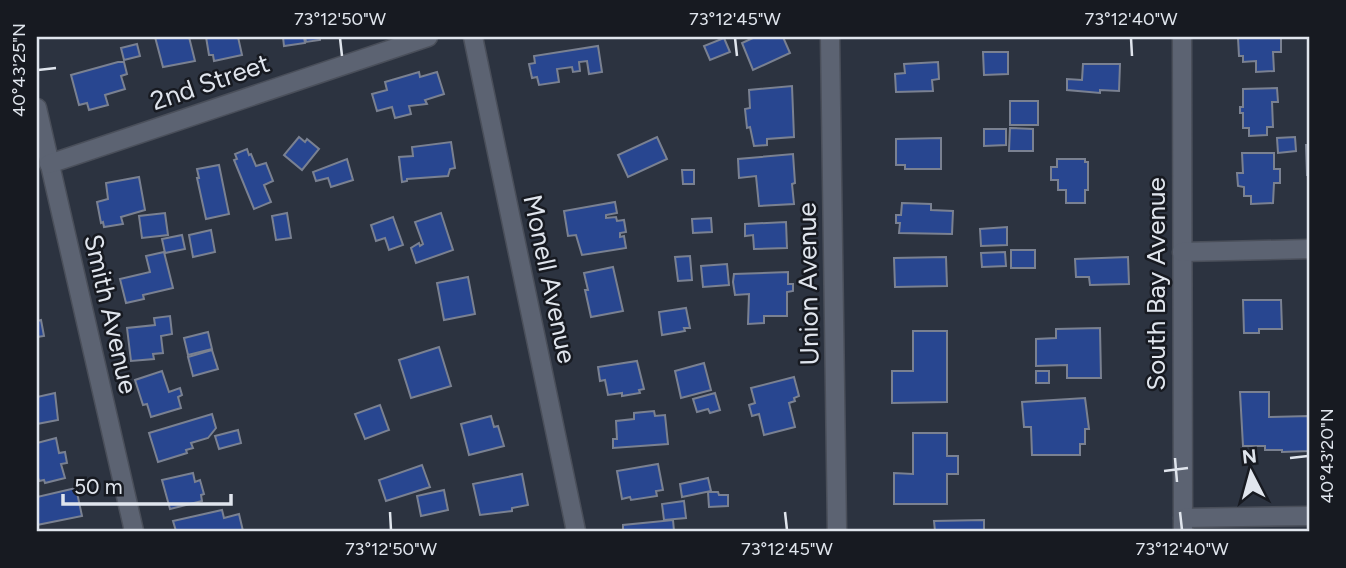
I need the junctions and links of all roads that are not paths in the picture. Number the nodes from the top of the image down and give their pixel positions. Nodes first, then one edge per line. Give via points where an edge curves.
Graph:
1 (428, 37) edge
2 (473, 37) edge
3 (830, 37) edge
4 (1182, 37) edge
5 (37, 108) edge
6 (50, 164) junction
7 (1309, 249) edge
8 (1182, 252) junction
9 (1309, 516) edge
10 (1183, 525) edge
11 (134, 531) edge
12 (576, 531) edge
13 (837, 531) edge

1 - 6 street, 2nd Street
2 - 12 street, Monell Avenue
3 - 13 street, Union Avenue
4 - 8 street, South Bay Avenue
5 - 6 street, Smith Avenue
6 - 11 street, Smith Avenue
7 - 8 street
8 - 10 street, South Bay Avenue
9 - 10 street

